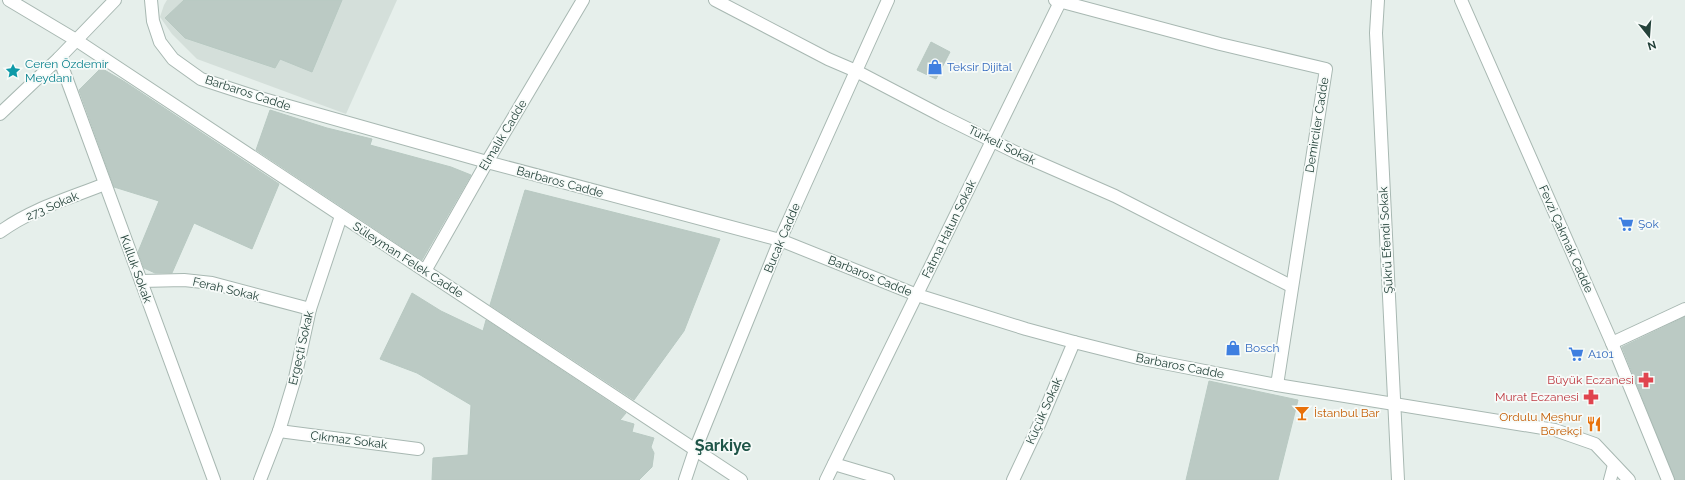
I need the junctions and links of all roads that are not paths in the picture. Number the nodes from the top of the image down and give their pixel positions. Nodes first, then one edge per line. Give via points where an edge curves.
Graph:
1 (9, 0) edge
2 (115, 0) edge
3 (151, 0) edge
4 (583, 0) edge
5 (715, 0) edge
6 (888, 0) edge
7 (1378, 0) edge
8 (1460, 0) edge
9 (1059, 1) edge
10 (76, 40) junction
11 (59, 58) junction
12 (856, 71) junction
13 (0, 114) edge
14 (992, 140) junction
15 (487, 162) junction
16 (105, 184) junction
17 (341, 216) junction
18 (0, 232) edge
19 (780, 240) junction
20 (425, 271) junction
21 (141, 281) junction
22 (1292, 286) junction
23 (917, 295) junction
24 (310, 309) junction
25 (1685, 309) edge
26 (1074, 342) junction
27 (1612, 343) junction
28 (1277, 385) junction
29 (1396, 404) junction
30 (279, 431) junction
31 (418, 449) dead end
32 (696, 450) junction
33 (834, 464) junction
34 (1614, 464) junction
35 (214, 480) edge
36 (260, 480) edge
37 (685, 480) edge
38 (741, 480) edge
39 (826, 480) edge
40 (888, 480) edge
41 (1013, 480) edge
42 (1398, 480) edge
43 (1610, 480) edge
44 (1630, 480) edge
45 (1668, 480) edge

1 - 10 street, Süleyman Felek Cadde
2 - 10 street
3 - 15 street, Barbaros Cadde via 160,42 173,59 201,78 253,96
4 - 15 street, Elmalık Cadde
5 - 12 street, Türkeli Sokak
6 - 12 street, Bucak Cadde
7 - 29 street, Şükrü Efendi Sokak via 1376,33
8 - 27 street, Fevzi Çakmak Cadde
9 - 14 street, Fatma Hatun Sokak
9 - 22 street, Demirciler Cadde via 1326,69
10 - 11 street
10 - 17 street, Süleyman Felek Cadde
11 - 13 street
11 - 16 street, Kulluk Sokak
12 - 14 street, Türkeli Sokak
12 - 19 street, Bucak Cadde
14 - 22 street, Türkeli Sokak via 1115,196
14 - 23 street, Fatma Hatun Sokak
15 - 19 street, Barbaros Cadde
15 - 20 street, Elmalık Cadde
16 - 18 street, 273 Sokak via 44,208 12,223
16 - 21 street, Kulluk Sokak
17 - 20 street, Süleyman Felek Cadde
17 - 24 street, Ergeçti Sokak
19 - 23 street, Barbaros Cadde
19 - 32 street, Bucak Cadde
20 - 32 street, Süleyman Felek Cadde
21 - 24 street, Ferah Sokak via 184,280 212,283
21 - 35 street, Kulluk Sokak
22 - 28 street, Demirciler Cadde
23 - 26 street, Barbaros Cadde
23 - 33 street, Fatma Hatun Sokak
24 - 30 street, Ergeçti Sokak via 295,378
25 - 27 street
26 - 28 street, Barbaros Cadde via 1138,358
26 - 41 street, Küçük Sokak
27 - 45 street, Fevzi Çakmak Cadde
28 - 29 street, Barbaros Cadde
29 - 34 street, Barbaros Cadde via 1555,430 1595,444
29 - 42 street, Şükrü Efendi Sokak
30 - 31 street, Çıkmaz Sokak
30 - 36 street, Ergeçti Sokak
32 - 37 street, Bucak Cadde
32 - 38 street, Süleyman Felek Cadde
33 - 39 street, Fatma Hatun Sokak
33 - 40 street
34 - 43 street
34 - 44 street, Barbaros Cadde

